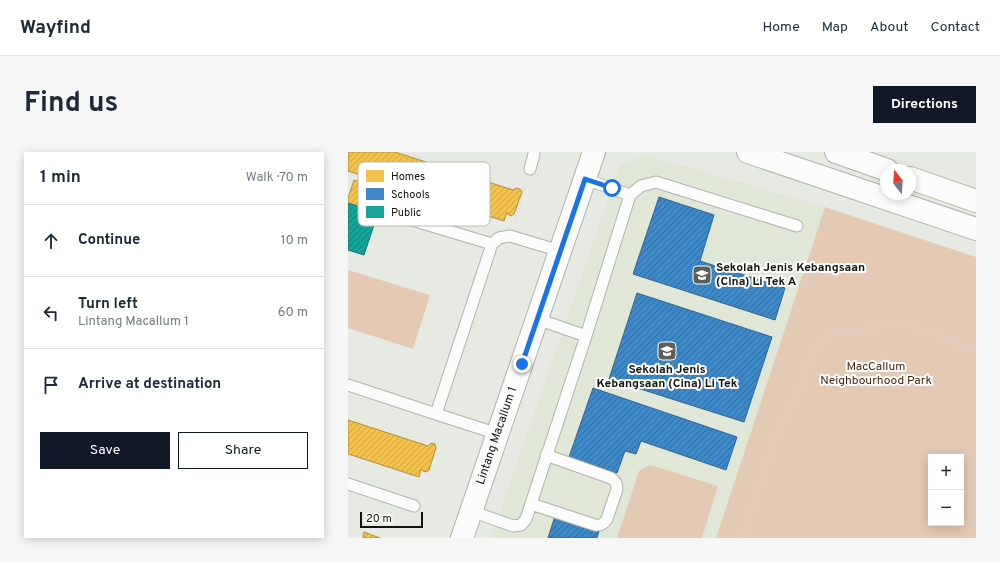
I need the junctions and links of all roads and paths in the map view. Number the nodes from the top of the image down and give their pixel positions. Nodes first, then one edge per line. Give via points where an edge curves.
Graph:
1 (534, 152) edge
2 (594, 152) edge
3 (748, 152) edge
4 (836, 152) edge
5 (880, 168) edge
6 (530, 169) joint
7 (585, 179) junction
8 (916, 180) edge
9 (630, 195) junction
10 (976, 201) edge
11 (432, 226) edge
12 (797, 226) dead end
13 (976, 229) edge
14 (510, 236) junction
15 (492, 244) junction
16 (560, 251) junction
17 (537, 319) junction
18 (586, 336) junction
19 (976, 351) edge
20 (348, 385) edge
21 (436, 414) junction
22 (498, 434) junction
23 (546, 455) junction
24 (348, 484) edge
25 (531, 504) junction
26 (414, 506) dead end
27 (471, 511) junction
28 (462, 538) edge
29 (742, 538) edge

1 - 6 lane
2 - 7 street, Lintang Macallum 1
3 - 13 street
4 - 5 street
6 - 14 path
7 - 9 lane
7 - 16 street, Lintang Macallum 1
8 - 10 street
9 - 12 lane via 641,186 656,182
9 - 18 lane
11 - 15 lane
14 - 15 lane via 499,238
14 - 16 lane
15 - 21 lane
16 - 17 street, Lintang Macallum 1
17 - 18 lane
17 - 22 street, Lintang Macallum 1
18 - 23 lane
19 - 29 path via 914,327 879,327 835,333 825,339 815,350 769,455
20 - 21 lane
21 - 22 lane
22 - 27 street, Lintang Macallum 1
23 - 25 lane
23 - 25 lane via 611,478 615,480 617,489 607,519 600,526
24 - 26 lane
25 - 27 lane via 526,520 521,525 513,526
27 - 28 street, Lintang Macallum 1

